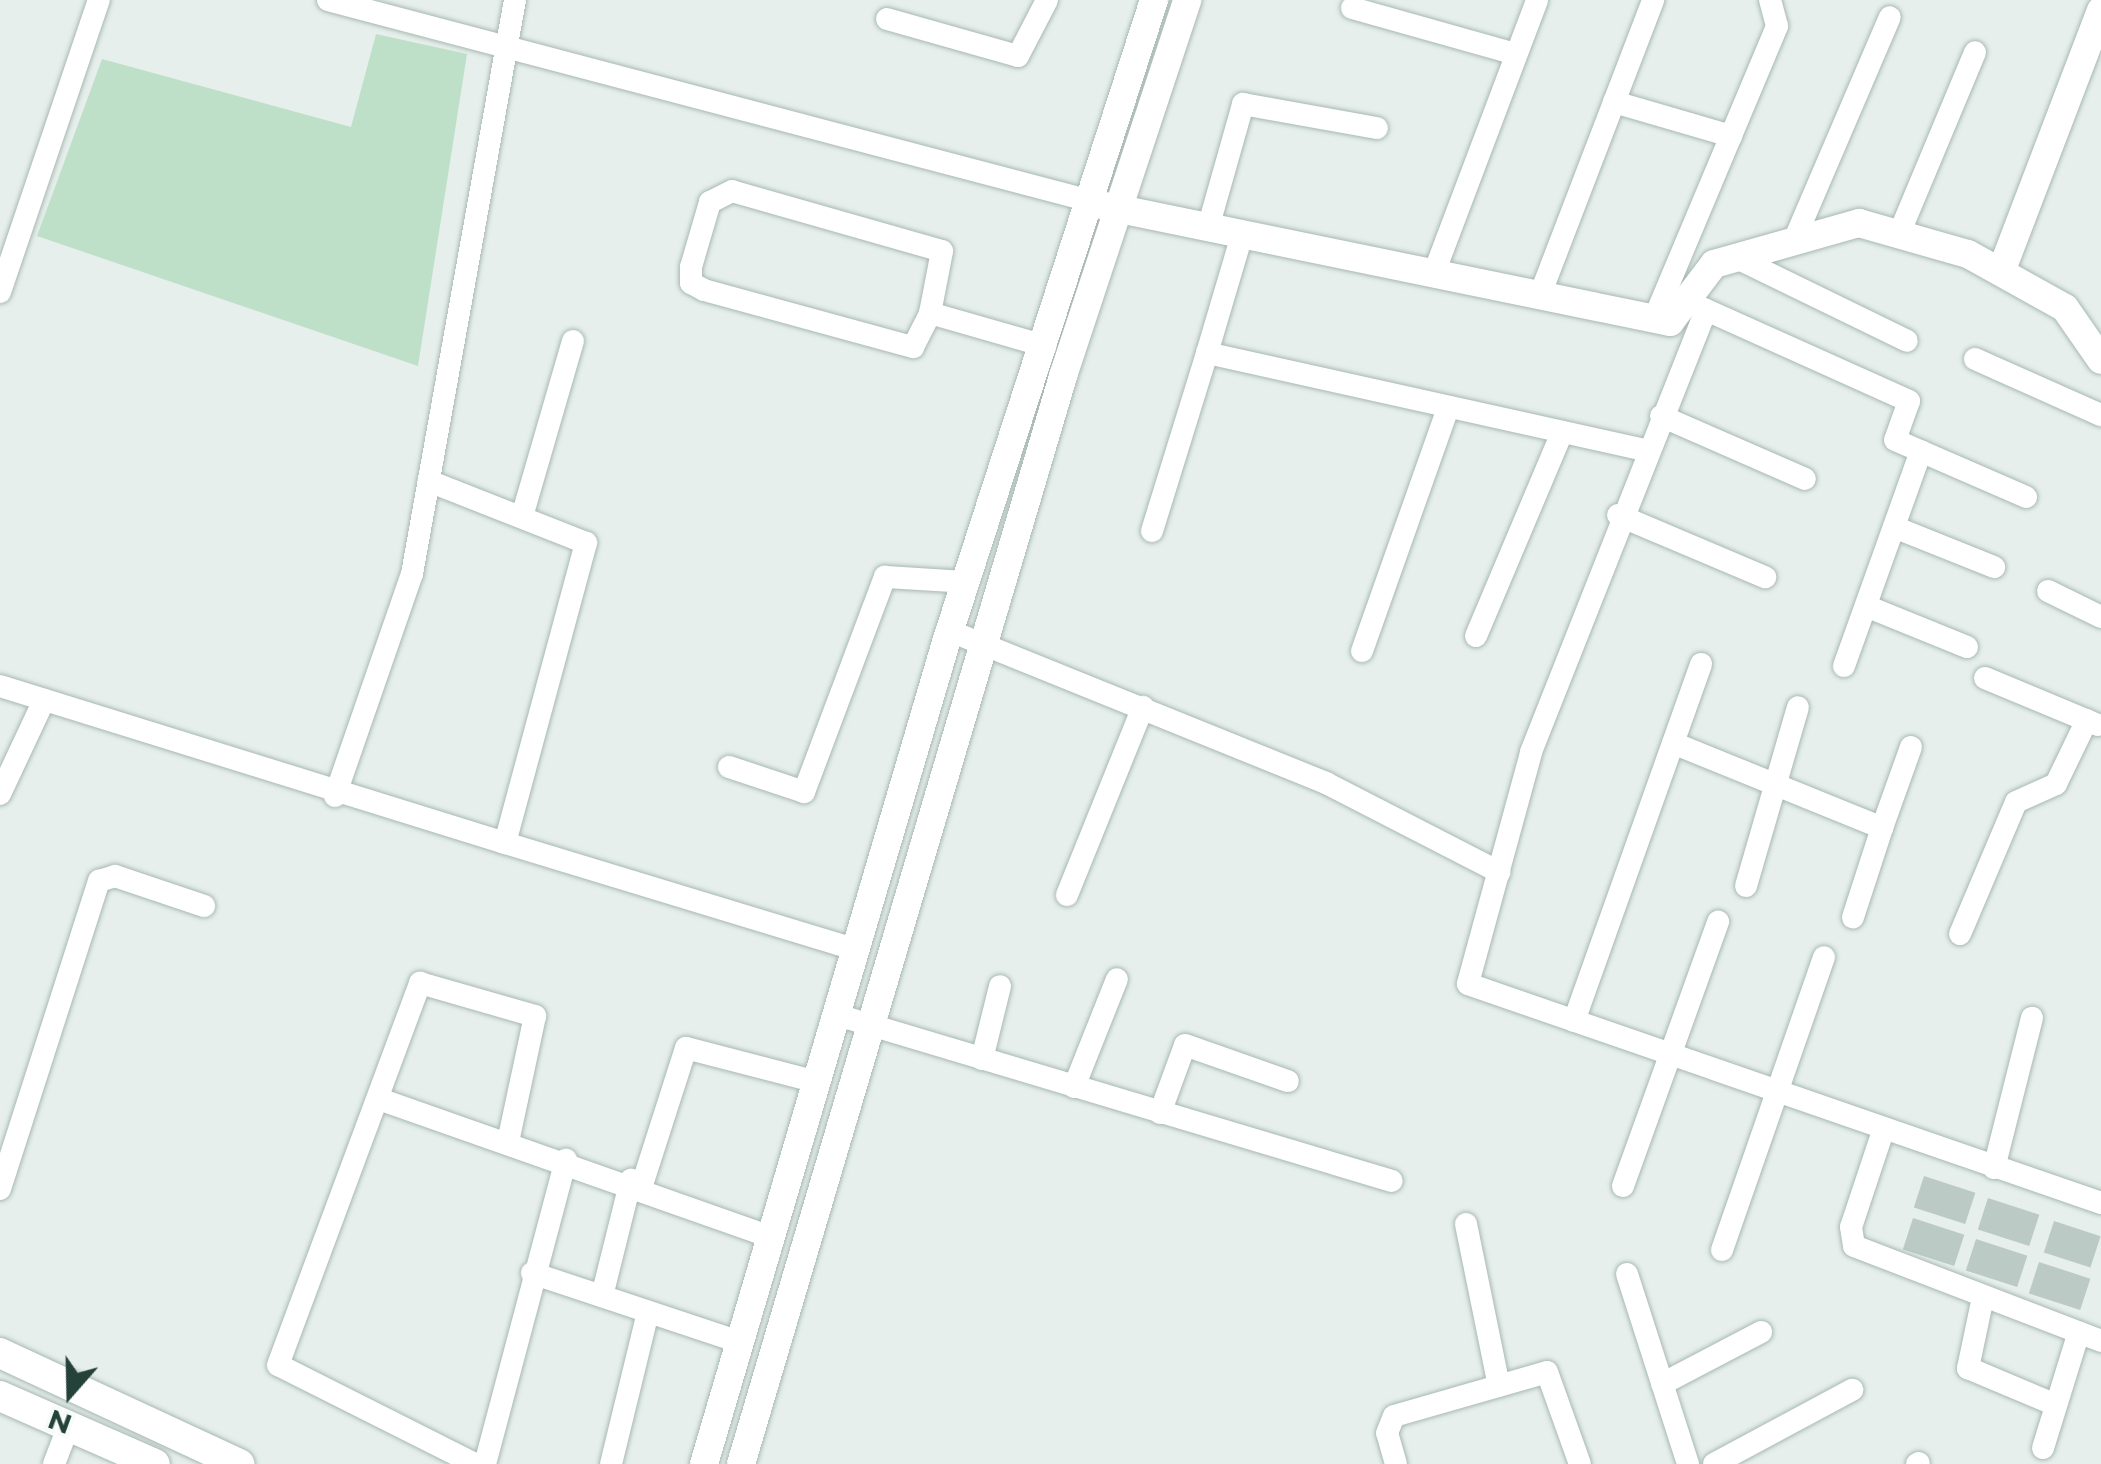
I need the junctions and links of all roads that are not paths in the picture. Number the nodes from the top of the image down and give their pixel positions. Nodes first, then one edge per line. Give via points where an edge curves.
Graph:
1 (99, 0) edge
2 (328, 0) edge
3 (515, 0) edge
4 (1047, 0) edge
5 (1154, 0) edge
6 (1186, 0) edge
7 (1537, 0) edge
8 (1653, 0) edge
9 (1770, 0) edge
10 (1352, 8) dead end
11 (2101, 10) edge
12 (1890, 17) dead end
13 (887, 19) dead end
14 (505, 42) junction
15 (1975, 52) dead end
16 (1516, 54) junction
17 (1614, 102) junction
18 (1377, 128) dead end
19 (1731, 136) junction
20 (1107, 207) junction
21 (1208, 228) junction
22 (1242, 234) junction
23 (1900, 234) junction
24 (1796, 236) junction
25 (1735, 257) junction
26 (6, 258) edge
27 (2001, 272) junction
28 (1434, 273) junction
29 (0, 292) edge
30 (1540, 295) junction
31 (1696, 305) junction
32 (930, 314) junction
33 (1654, 319) junction
34 (573, 341) dead end
35 (1907, 341) dead end
36 (1045, 346) junction
37 (1206, 352) junction
38 (1975, 359) dead end
39 (2101, 360) edge
40 (1448, 408) junction
41 (2101, 414) edge
42 (1660, 416) junction
43 (1562, 432) junction
44 (1646, 450) junction
45 (1921, 451) junction
46 (1804, 478) dead end
47 (429, 482) junction
48 (2026, 496) dead end
49 (523, 512) junction
50 (1618, 515) junction
51 (1894, 527) junction
52 (1152, 531) dead end
53 (1994, 567) dead end
54 (1765, 577) dead end
55 (966, 582) junction
56 (2048, 591) dead end
57 (1866, 606) junction
58 (2101, 617) edge
59 (950, 631) junction
60 (1476, 636) dead end
61 (987, 642) junction
62 (1968, 646) dead end
63 (1362, 651) dead end
64 (1701, 664) dead end
65 (1844, 666) dead end
66 (1985, 678) dead end
67 (0, 686) edge
68 (44, 700) junction
69 (1143, 707) junction
70 (1798, 707) dead end
71 (2094, 723) edge
72 (1673, 742) junction
73 (1911, 747) dead end
74 (729, 768) dead end
75 (1774, 783) junction
76 (0, 794) edge
77 (335, 796) junction
78 (1882, 828) junction
79 (505, 843) junction
80 (1499, 872) junction
81 (1746, 886) dead end
82 (1068, 895) dead end
83 (204, 906) dead end
84 (1854, 917) dead end
85 (1718, 922) dead end
86 (1960, 934) dead end
87 (854, 949) junction
88 (1824, 956) dead end
89 (1117, 980) dead end
90 (1000, 986) dead end
91 (834, 1014) junction
92 (2032, 1018) dead end
93 (1574, 1021) junction
94 (871, 1025) junction
95 (1664, 1058) junction
96 (982, 1059) junction
97 (814, 1081) junction
98 (1288, 1081) dead end
99 (1074, 1087) junction
100 (1778, 1094) junction
101 (379, 1099) junction
102 (1160, 1113) junction
103 (1883, 1131) junction
104 (508, 1142) junction
105 (566, 1160) junction
106 (1994, 1168) junction
107 (1392, 1181) dead end
108 (636, 1182) junction
109 (1623, 1186) dead end
110 (0, 1187) edge
111 (2100, 1198) edge
112 (1466, 1224) dead end
113 (768, 1236) junction
114 (1722, 1250) dead end
115 (532, 1273) junction
116 (1627, 1274) dead end
117 (602, 1296) junction
118 (1983, 1297) junction
119 (648, 1312) junction
120 (1761, 1332) dead end
121 (2090, 1336) edge
122 (738, 1342) junction
123 (0, 1353) edge
124 (1662, 1384) junction
125 (1499, 1386) junction
126 (1852, 1390) dead end
127 (0, 1396) edge
128 (2056, 1405) junction
129 (69, 1425) junction
130 (2043, 1448) dead end
131 (54, 1464) edge
132 (155, 1464) edge
133 (239, 1464) edge
134 (475, 1464) edge
135 (485, 1464) edge
136 (611, 1464) edge
137 (704, 1464) edge
138 (741, 1464) edge
139 (1396, 1464) edge
140 (1580, 1464) edge
141 (1688, 1464) edge
142 (1714, 1464) edge

1 - 26 street
2 - 14 street
3 - 14 street
4 - 13 street via 1018,56
5 - 20 street
6 - 20 street
7 - 16 street
8 - 17 street
9 - 19 street via 1777,26
10 - 16 street
11 - 27 street
12 - 24 street
14 - 20 street
14 - 47 street
15 - 23 street
16 - 28 street
17 - 19 street
17 - 30 street
18 - 21 street via 1243,104
19 - 33 street
20 - 21 street
20 - 36 street
20 - 61 street
21 - 22 street
22 - 28 street
22 - 37 street
23 - 24 street via 1859,222
23 - 27 street
24 - 25 street
25 - 31 street via 1714,264
25 - 35 street
26 - 29 street
27 - 39 street via 2065,308
28 - 30 street
30 - 33 street
31 - 33 street via 1670,322
31 - 42 street
31 - 45 street via 1910,401 1895,440
32 - 32 street via 913,347 690,283 710,202 732,191 942,252
32 - 36 street
34 - 49 street
36 - 55 street
37 - 40 street
37 - 52 street
38 - 41 street
40 - 43 street
40 - 63 street
42 - 44 street
42 - 46 street
43 - 44 street
43 - 60 street
44 - 50 street
45 - 48 street
45 - 51 street
47 - 49 street
47 - 77 street via 412,574
49 - 79 street via 581,535 587,552
50 - 54 street
50 - 80 street via 1531,753
51 - 53 street
51 - 57 street
55 - 59 street
55 - 74 street via 885,578 809,788 796,792
56 - 58 street
57 - 62 street
57 - 65 street
59 - 61 street
59 - 87 street
61 - 69 street
61 - 94 street
64 - 72 street
66 - 71 street
67 - 68 street
68 - 76 street
68 - 77 street
69 - 80 street via 1326,783
69 - 82 street
70 - 75 street
71 - 86 street via 2056,784 2016,802
72 - 75 street
72 - 93 street
73 - 78 street
75 - 78 street
75 - 81 street
77 - 79 street
78 - 84 street
79 - 87 street
80 - 93 street via 1468,984
83 - 110 street via 115,876 99,880
85 - 95 street
87 - 91 street
88 - 100 street
89 - 99 street
90 - 96 street
91 - 94 street
91 - 97 street
92 - 106 street
93 - 95 street
94 - 96 street
94 - 138 street
95 - 100 street
95 - 109 street
96 - 99 street
97 - 108 street via 686,1048
97 - 113 street
98 - 102 street via 1185,1045
99 - 102 street
100 - 103 street
100 - 114 street
101 - 104 street
101 - 104 street via 420,984 528,1010 538,1024
101 - 134 street via 278,1366
102 - 107 street
103 - 106 street
103 - 118 street via 1852,1228 1854,1246
104 - 105 street
105 - 108 street
105 - 115 street
106 - 111 street
108 - 113 street
108 - 117 street
112 - 125 street
113 - 122 street
115 - 117 street
115 - 135 street
116 - 124 street
117 - 119 street
118 - 121 street
118 - 128 street via 1968,1368
119 - 122 street
119 - 136 street
120 - 124 street
121 - 128 street
122 - 137 street
123 - 133 main road
124 - 141 street
125 - 139 street via 1394,1416 1388,1432
125 - 140 street via 1547,1372
126 - 142 street
127 - 129 main road
128 - 130 street
129 - 131 street
129 - 132 main road

